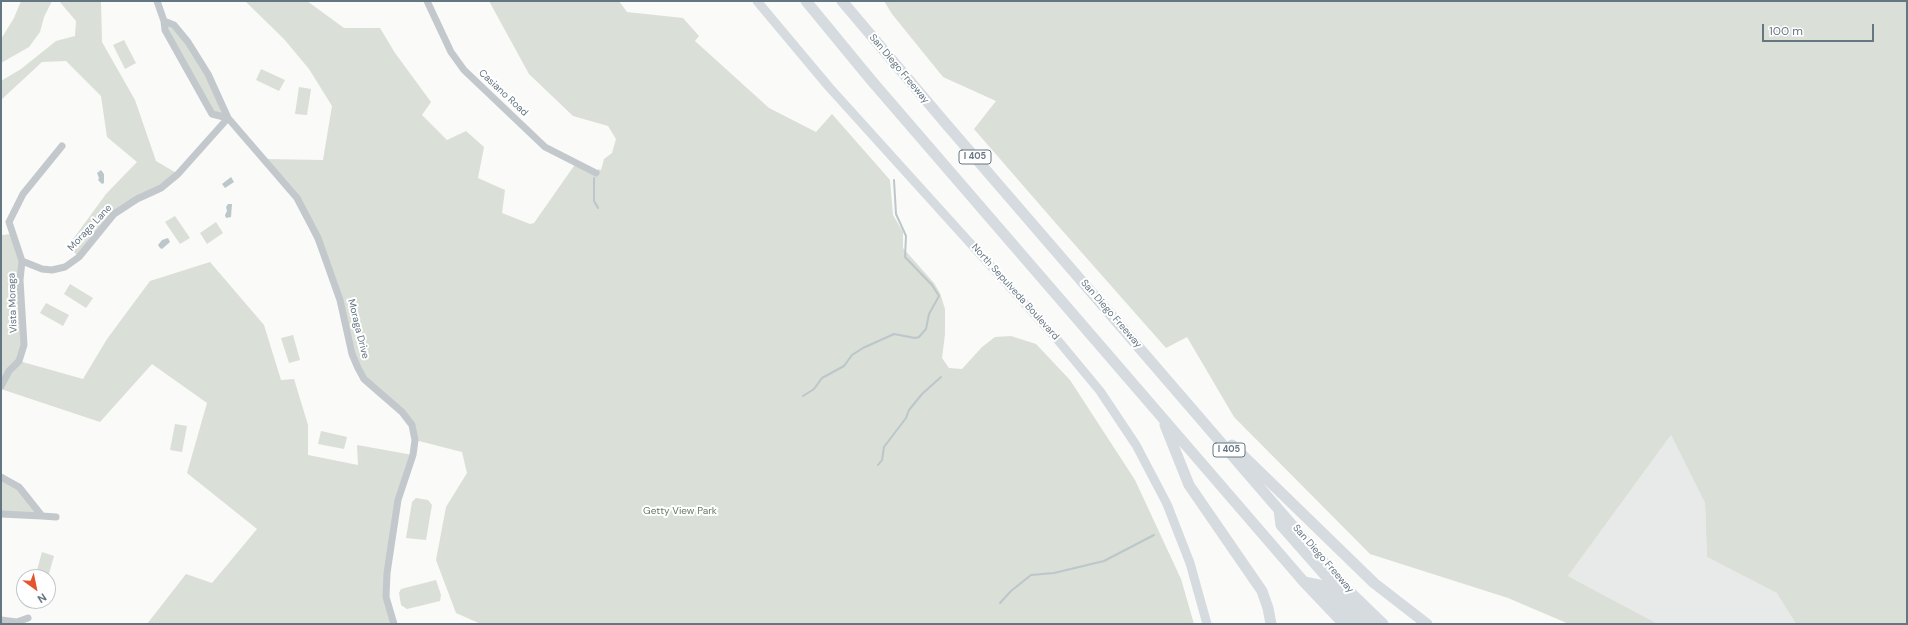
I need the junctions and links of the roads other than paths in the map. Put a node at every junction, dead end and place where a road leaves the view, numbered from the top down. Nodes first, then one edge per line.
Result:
1 (157, 1) edge
2 (427, 1) edge
3 (758, 1) edge
4 (806, 1) edge
5 (842, 1) edge
6 (164, 21) junction
7 (228, 118) junction
8 (62, 146) dead end
9 (596, 173) dead end
10 (22, 261) junction
11 (1, 386) edge
12 (1178, 391) junction
13 (1160, 415) junction
14 (1, 477) edge
15 (1280, 510) junction
16 (1, 514) edge
17 (42, 516) junction
18 (56, 517) dead end
19 (1304, 582) junction
20 (28, 618) dead end
21 (1, 620) edge
22 (394, 624) edge
23 (1207, 624) edge
24 (1271, 624) edge
25 (1344, 624) edge
26 (1358, 624) edge
27 (1371, 624) edge
28 (1383, 624) edge
29 (1427, 624) edge

1 - 6 street, Moraga Drive
2 - 9 street, Casiano Road
3 - 23 main road, North Sepulveda Boulevard
4 - 13 highway, I 405
5 - 12 highway, San Diego Freeway / I 405
6 - 7 street, Moraga Drive
6 - 7 street, Moraga Drive
7 - 10 street, Moraga Lane
7 - 22 street, Moraga Drive
8 - 10 street
10 - 11 street, Vista Moraga
12 - 15 highway, San Diego Freeway / I 405
12 - 29 highway
13 - 19 highway, I 405
13 - 24 highway
14 - 17 street
15 - 27 highway
15 - 28 highway, San Diego Freeway / I 405
16 - 17 street
17 - 18 street
19 - 25 highway, I 405
19 - 26 highway
20 - 21 street

